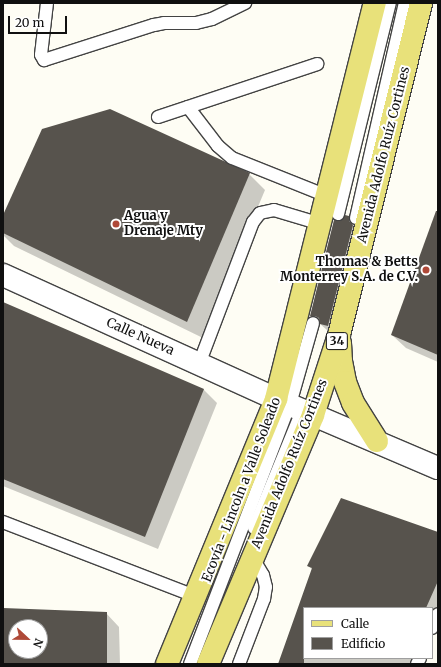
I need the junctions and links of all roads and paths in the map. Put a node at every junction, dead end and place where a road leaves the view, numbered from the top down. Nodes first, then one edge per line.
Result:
1 (46, 3) edge
2 (375, 3) edge
3 (390, 3) edge
4 (405, 3) edge
5 (421, 3) edge
6 (238, 4) edge
7 (317, 64) dead end
8 (188, 107) junction
9 (158, 117) dead end
10 (329, 211) junction
11 (356, 218) dead end
12 (3, 275) edge
13 (313, 323) dead end
14 (335, 331) junction
15 (199, 364) junction
16 (296, 407) junction
17 (377, 441) junction
18 (438, 468) edge
19 (3, 522) edge
20 (252, 557) junction
21 (195, 596) junction
22 (438, 614) edge
23 (433, 626) edge
24 (167, 664) edge
25 (190, 664) edge
26 (199, 664) edge
27 (208, 664) edge
28 (239, 664) edge

1 - 6 lane
2 - 10 main road, Avenida Adolfo Ruíz Cortines / 34
3 - 10 lane
4 - 11 lane
5 - 14 main road, Avenida Adolfo Ruíz Cortines / 34
7 - 8 lane
8 - 9 lane
8 - 10 lane
10 - 15 lane
10 - 16 main road, Avenida Adolfo Ruíz Cortines / 34
12 - 15 street, Calle Nueva
13 - 16 lane, Ecovía - Lincoln a Valle Soleado
14 - 16 main road, Avenida Adolfo Ruíz Cortines / 34
14 - 17 main road
15 - 16 street, Calle Nueva
16 - 17 street, Calle Nueva
16 - 20 main road, Avenida Adolfo Ruíz Cortines / 34
16 - 21 main road, Avenida Adolfo Ruíz Cortines / 34
16 - 25 lane, Ecovía - Lincoln a Valle Soleado
16 - 26 lane
17 - 18 street, Calle Nueva
19 - 21 lane
20 - 27 main road, Avenida Adolfo Ruíz Cortines / 34
20 - 28 lane
21 - 24 main road, Avenida Adolfo Ruíz Cortines / 34
22 - 23 lane

